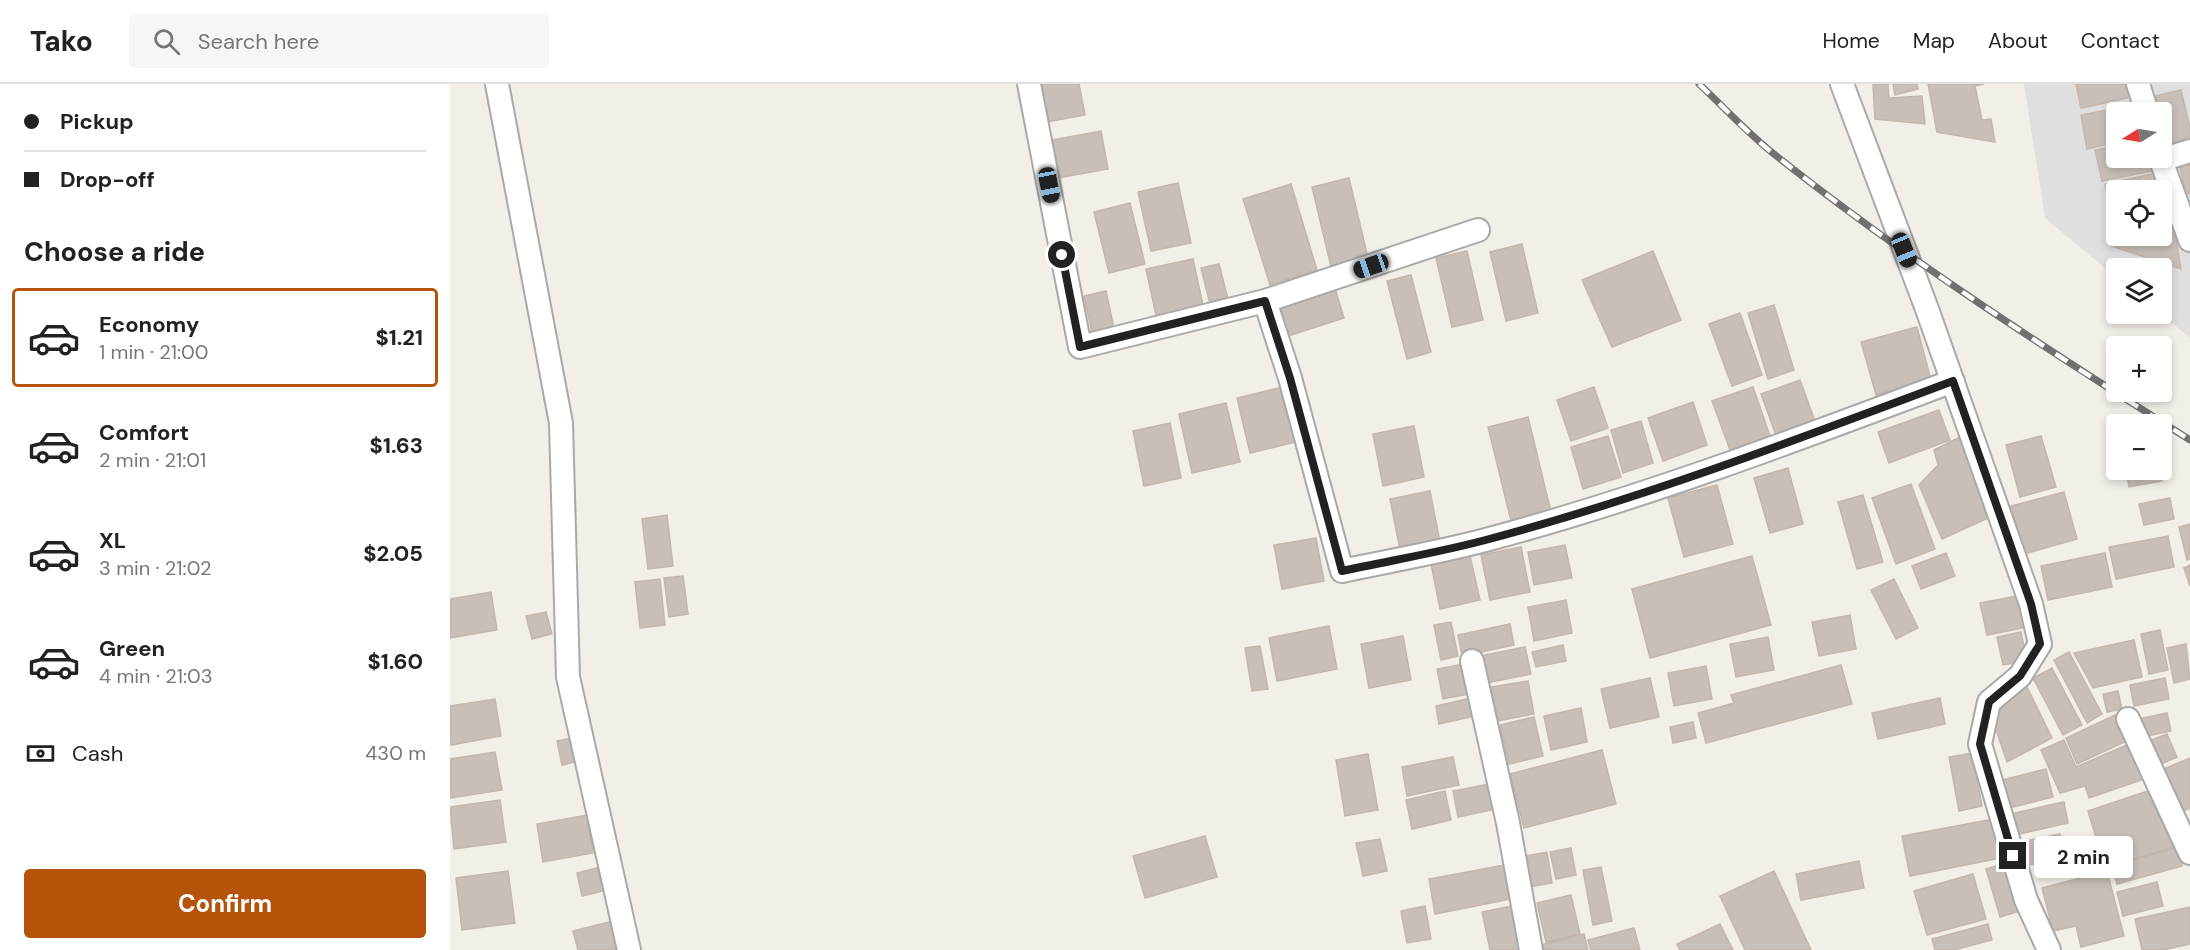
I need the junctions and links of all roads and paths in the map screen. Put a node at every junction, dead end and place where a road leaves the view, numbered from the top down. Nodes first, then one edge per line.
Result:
1 (497, 84) edge
2 (1029, 84) edge
3 (1842, 84) edge
4 (2138, 84) edge
5 (2143, 102) edge
6 (2190, 151) edge
7 (2172, 156) edge
8 (2164, 168) edge
9 (1478, 230) dead end
10 (2190, 240) edge
11 (1265, 301) junction
12 (1953, 381) junction
13 (1472, 660) dead end
14 (2128, 719) dead end
15 (2190, 853) edge
16 (629, 950) edge
17 (1531, 950) edge
18 (2049, 950) edge

1 - 16 street
2 - 11 street
3 - 12 street
4 - 5 street
6 - 7 street
8 - 10 street
9 - 11 street
11 - 12 street
12 - 18 street
13 - 17 street
14 - 15 street

